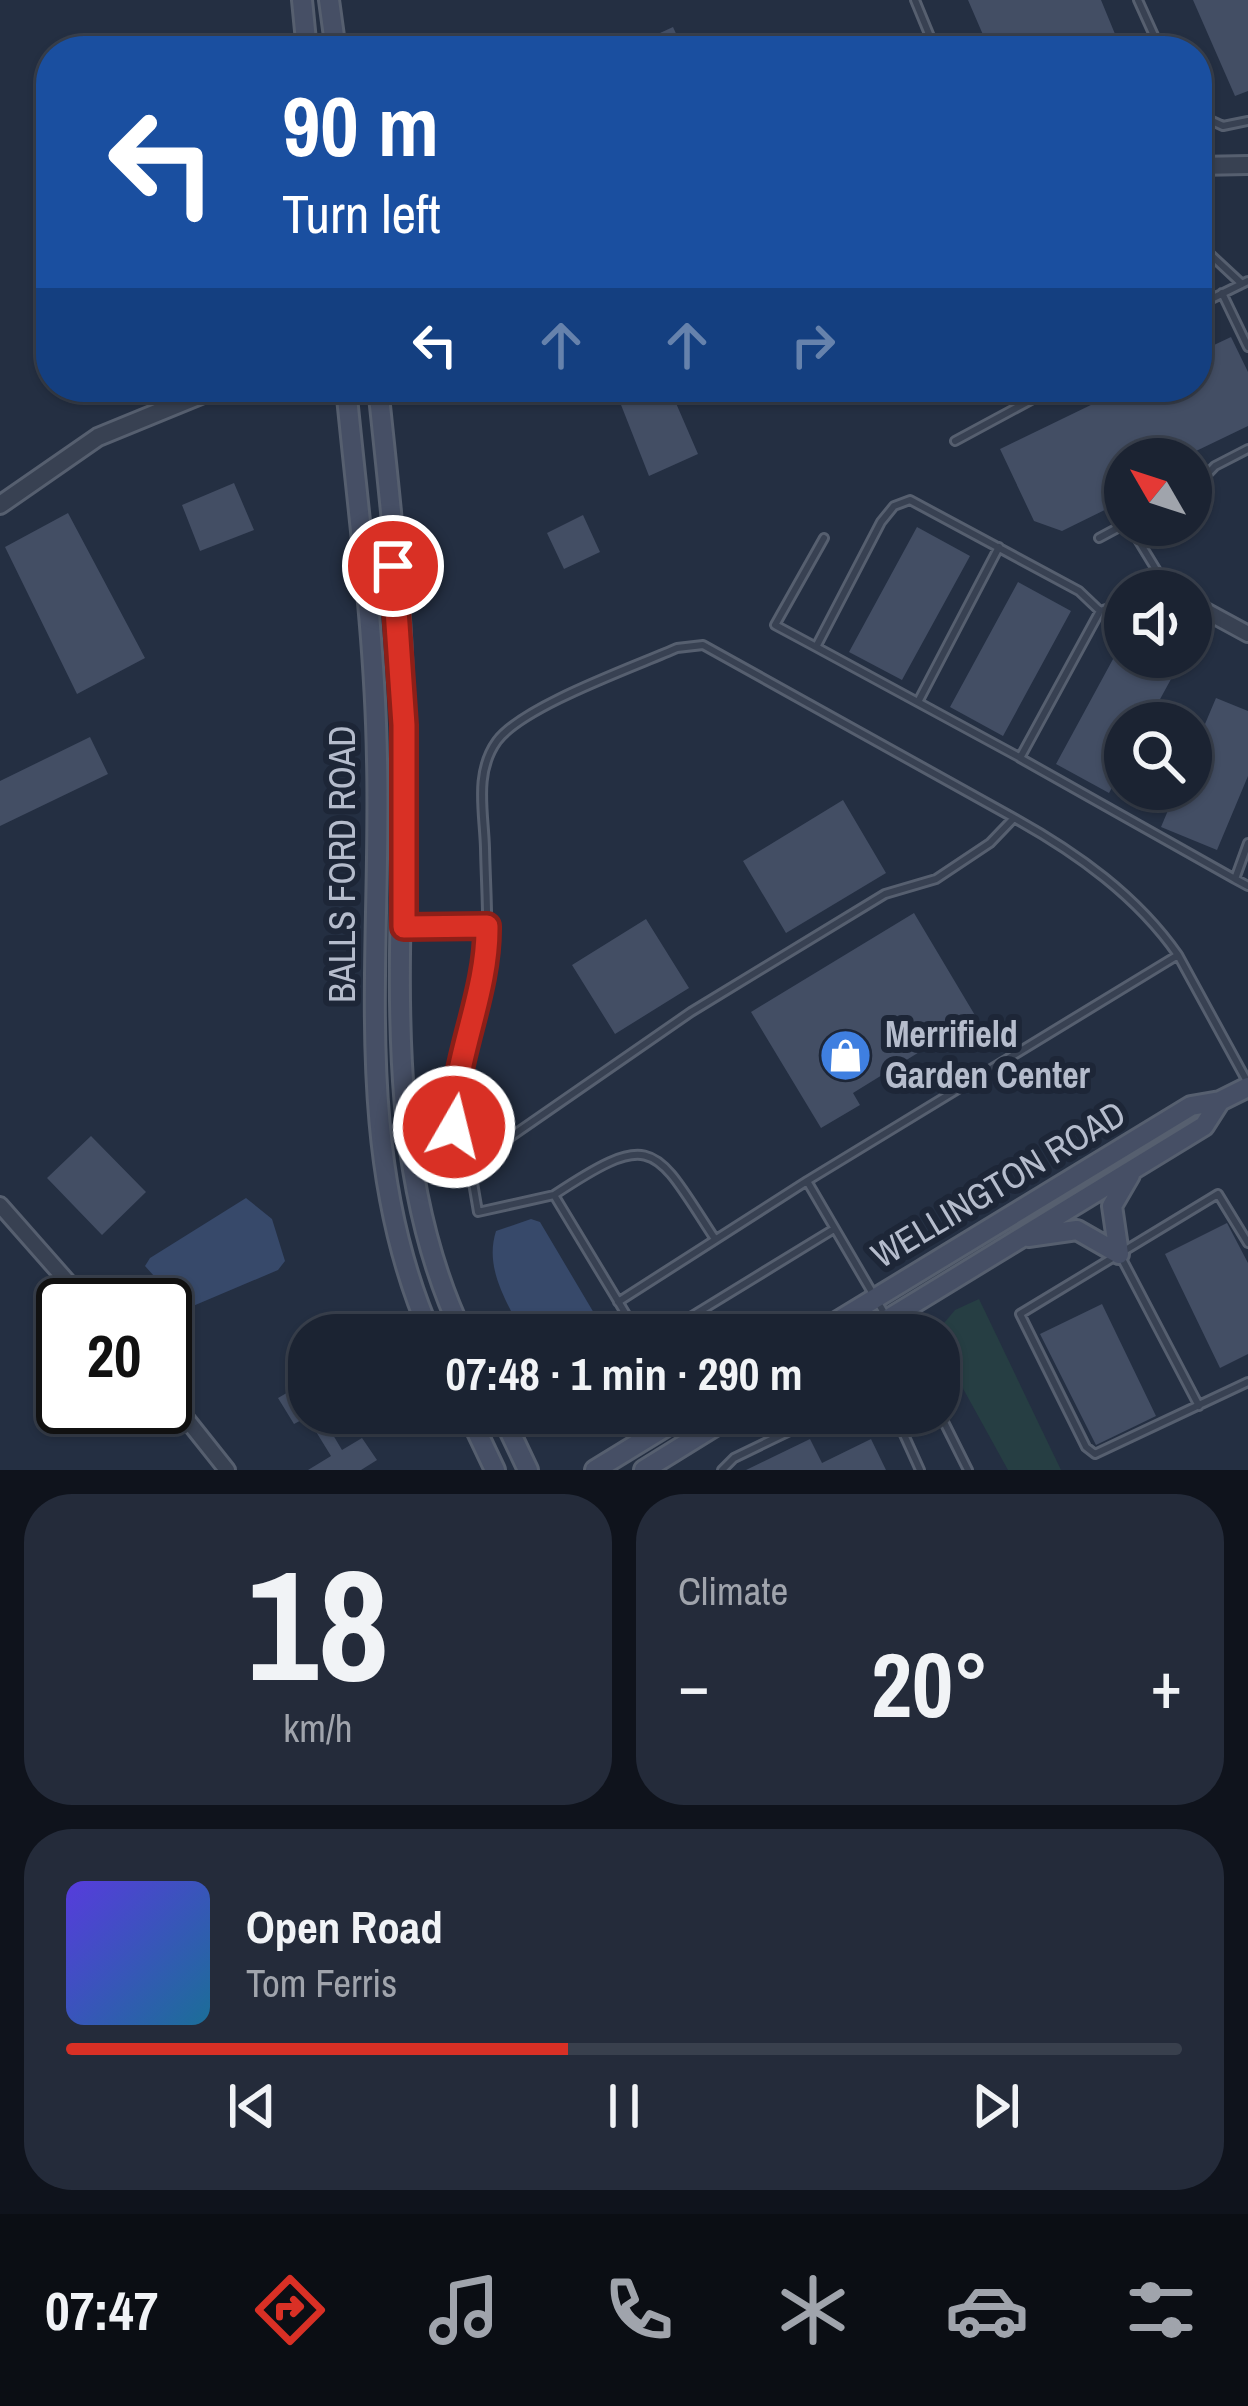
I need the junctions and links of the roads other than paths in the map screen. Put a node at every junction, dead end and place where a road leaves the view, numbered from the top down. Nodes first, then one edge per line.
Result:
1 (302, 0) edge
2 (329, 0) edge
3 (915, 0) edge
4 (1138, 0) edge
5 (306, 36) edge
6 (334, 36) edge
7 (930, 36) edge
8 (1153, 36) edge
9 (1212, 121) edge
10 (1248, 121) edge
11 (1212, 166) edge
12 (1248, 166) edge
13 (1212, 254) edge
14 (1245, 282) edge
15 (1222, 293) junction
16 (1212, 298) edge
17 (1248, 347) edge
18 (183, 402) edge
19 (347, 402) edge
20 (379, 402) edge
21 (1036, 402) edge
22 (955, 441) dead end
23 (1248, 449) edge
24 (1212, 469) edge
25 (0, 505) edge
26 (1104, 536) edge
27 (824, 538) dead end
28 (1099, 538) dead end
29 (1000, 547) junction
30 (1104, 610) edge
31 (1100, 611) junction
32 (1212, 614) edge
33 (1248, 634) edge
34 (816, 647) junction
35 (918, 702) junction
36 (1020, 758) junction
37 (1014, 818) junction
38 (1248, 843) edge
39 (376, 874) junction
40 (1235, 879) junction
41 (1248, 886) edge
42 (487, 926) junction
43 (404, 927) junction
44 (1178, 955) junction
45 (1248, 1085) edge
46 (1220, 1101) junction
47 (470, 1165) junction
48 (1139, 1165) junction
49 (807, 1180) junction
50 (554, 1196) junction
51 (0, 1205) edge
52 (834, 1229) junction
53 (715, 1239) junction
54 (1017, 1239) junction
55 (1248, 1243) edge
56 (1119, 1254) junction
57 (64, 1278) edge
58 (874, 1298) junction
59 (618, 1302) junction
60 (424, 1314) edge
61 (455, 1314) edge
62 (629, 1314) edge
63 (695, 1314) edge
64 (848, 1314) edge
65 (884, 1314) edge
66 (910, 1314) edge
67 (1248, 1382) edge
68 (1199, 1406) junction
69 (192, 1427) edge
70 (478, 1434) edge
71 (511, 1434) edge
72 (654, 1434) edge
73 (702, 1434) edge
74 (784, 1434) edge
75 (902, 1434) edge
76 (950, 1434) edge
77 (227, 1470) edge
78 (495, 1470) edge
79 (528, 1470) edge
80 (595, 1470) edge
81 (644, 1470) edge
82 (722, 1470) edge
83 (920, 1470) edge
84 (968, 1470) edge

1 - 5 main road
2 - 6 main road
3 - 7 lane
4 - 8 lane
9 - 10 lane
11 - 12 street
13 - 14 lane
14 - 15 lane
15 - 16 lane
15 - 17 lane
18 - 25 street
19 - 39 main road, BALLS FORD ROAD
20 - 43 main road, BALLS FORD ROAD
21 - 22 lane
23 - 24 lane
26 - 28 lane
27 - 34 lane
29 - 31 lane
29 - 34 lane
29 - 35 lane
30 - 31 lane
31 - 36 lane
32 - 33 street
34 - 35 lane
35 - 36 lane
36 - 40 lane
37 - 42 lane
37 - 44 lane
37 - 47 lane
38 - 40 lane
39 - 43 main road
39 - 60 main road, BALLS FORD ROAD
40 - 41 lane
42 - 43 lane
42 - 47 lane
43 - 61 main road, BALLS FORD ROAD
44 - 45 lane
44 - 49 lane
45 - 46 main road, WELLINGTON ROAD
46 - 48 main road, WELLINGTON ROAD
46 - 58 main road, WELLINGTON ROAD
47 - 50 lane
48 - 54 main road, WELLINGTON ROAD
48 - 56 main road
49 - 52 lane
49 - 53 lane
50 - 53 lane
50 - 59 lane
51 - 57 street
52 - 58 lane
52 - 63 lane
53 - 59 lane
54 - 56 main road
54 - 66 main road, WELLINGTON ROAD
55 - 56 lane
56 - 68 lane
56 - 68 lane
58 - 64 main road, WELLINGTON ROAD
58 - 65 lane
59 - 62 lane
67 - 68 lane
69 - 77 street
70 - 78 main road
71 - 79 main road
72 - 80 main road
73 - 81 main road
74 - 82 lane
75 - 83 lane
76 - 84 lane

